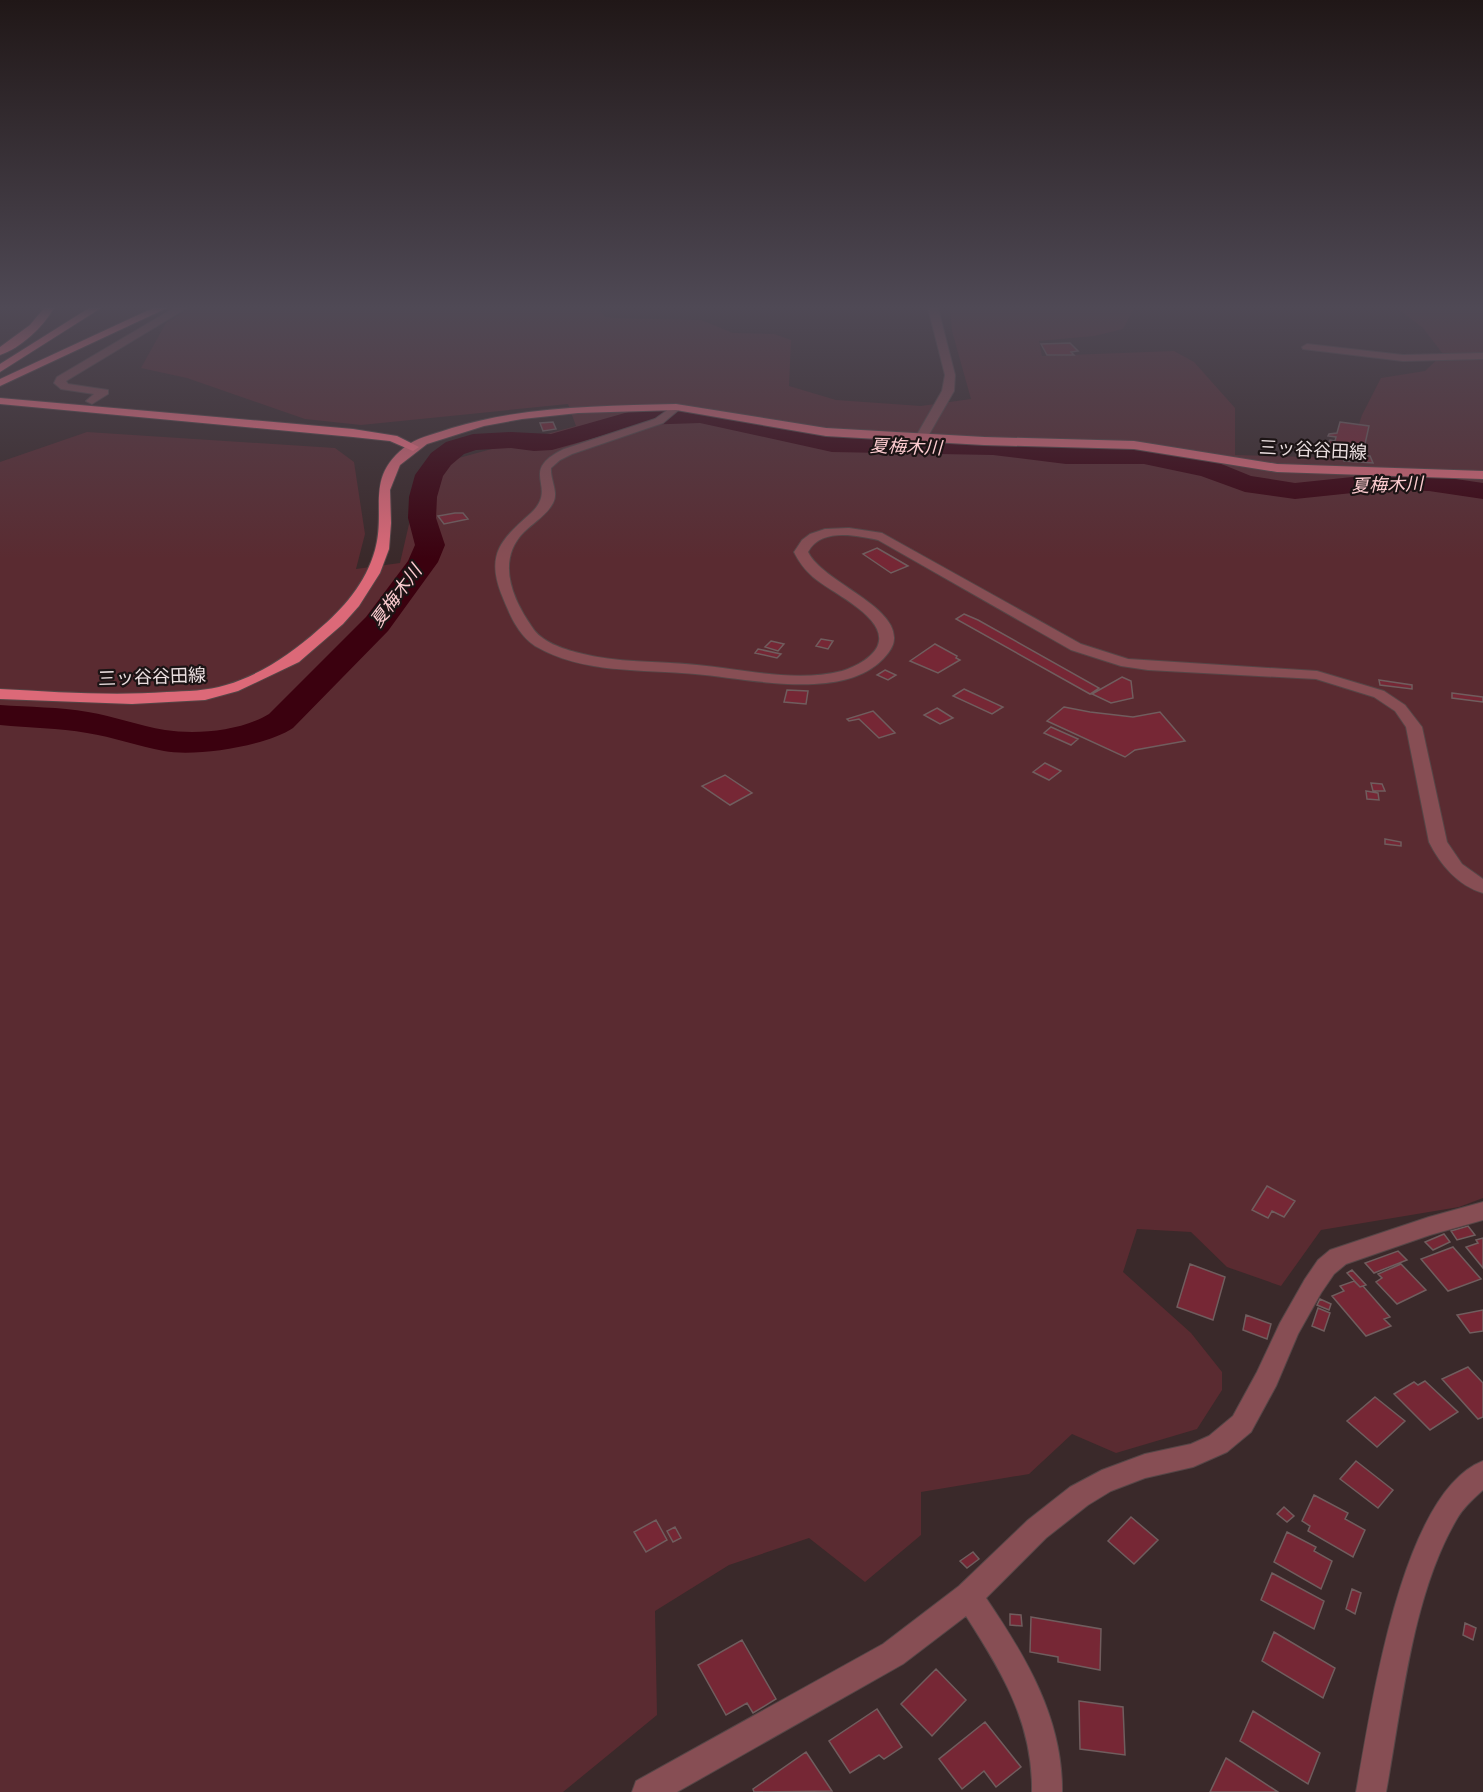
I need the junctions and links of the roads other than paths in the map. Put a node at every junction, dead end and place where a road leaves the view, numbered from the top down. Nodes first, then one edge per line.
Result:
1 (101, 392) edge
2 (947, 392) edge
3 (0, 401) edge
4 (92, 401) dead end
5 (0, 406) edge
6 (675, 408) junction
7 (921, 438) junction
8 (413, 447) junction
9 (1483, 475) edge
10 (0, 694) edge
11 (1483, 887) edge
12 (1483, 1211) edge
13 (1483, 1473) edge
14 (969, 1596) junction
15 (647, 1792) edge
16 (1047, 1792) edge
17 (1371, 1792) edge

1 - 4 street
2 - 7 street
3 - 8 highway
5 - 8 highway
6 - 7 main road, 三ッ谷谷田線
6 - 8 main road, 三ッ谷谷田線
6 - 11 street
7 - 9 main road, 三ッ谷谷田線
8 - 10 main road, 三ッ谷谷田線
12 - 14 street
13 - 17 street
14 - 15 street
14 - 16 street

